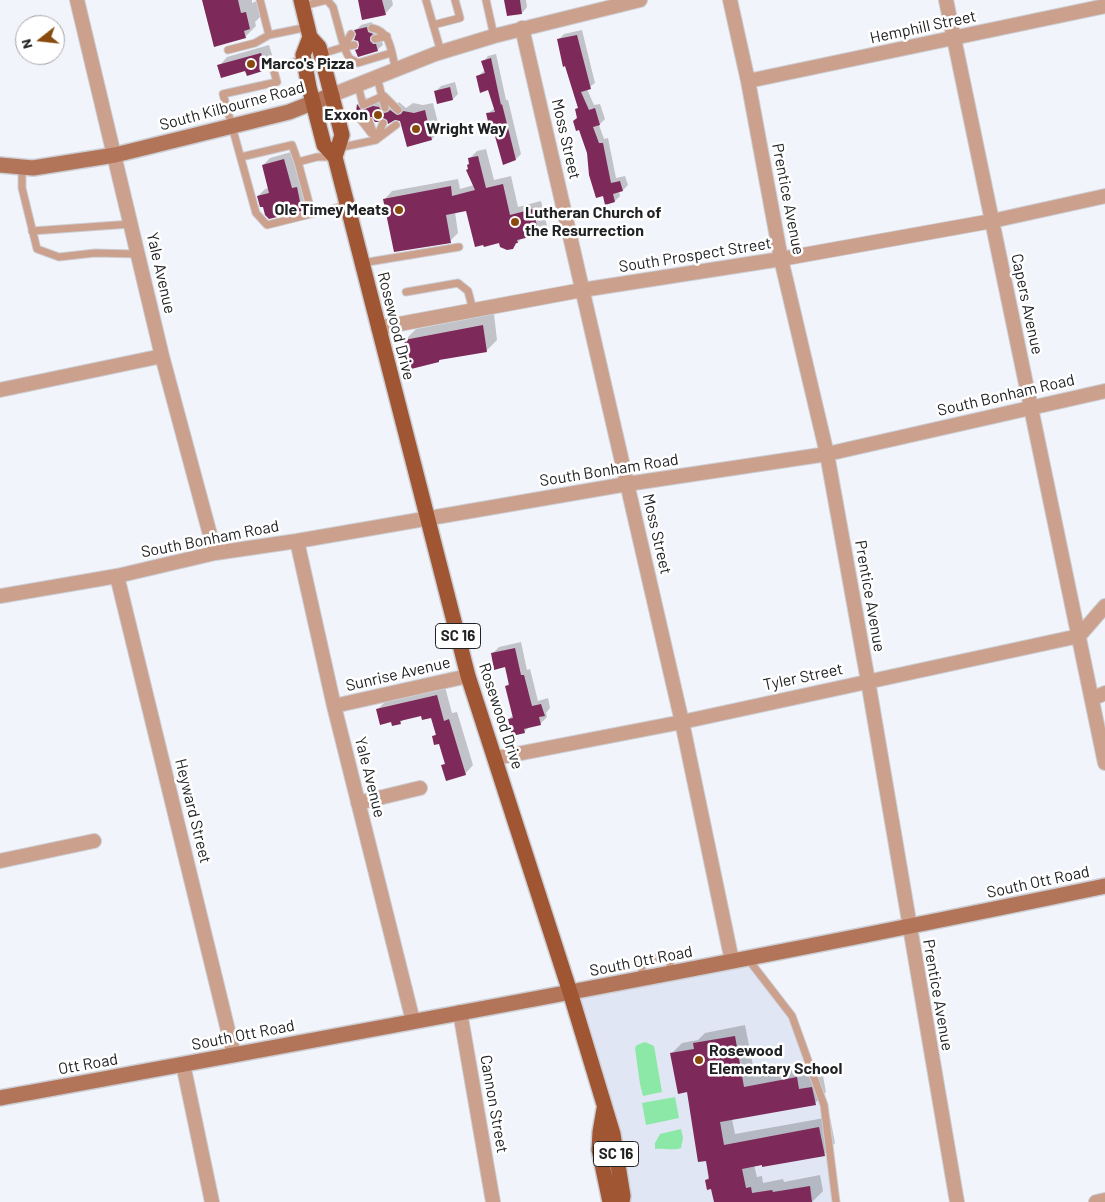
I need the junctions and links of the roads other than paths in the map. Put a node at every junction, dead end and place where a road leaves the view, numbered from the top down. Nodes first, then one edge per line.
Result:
1 (77, 0) edge
2 (260, 0) edge
3 (426, 0) edge
4 (455, 0) edge
5 (486, 0) edge
6 (640, 0) edge
7 (730, 0) edge
8 (946, 0) edge
9 (302, 3) edge
10 (616, 3) edge
11 (1105, 6) edge
12 (433, 25) junction
13 (372, 28) dead end
14 (522, 28) junction
15 (309, 32) junction
16 (351, 34) dead end
17 (269, 35) junction
18 (387, 36) junction
19 (494, 36) junction
20 (375, 39) dead end
21 (954, 39) junction
22 (354, 45) dead end
23 (344, 47) junction
24 (228, 50) dead end
25 (441, 52) junction
26 (391, 53) junction
27 (321, 54) junction
28 (304, 59) junction
29 (396, 70) junction
30 (378, 77) junction
31 (748, 82) junction
32 (358, 85) junction
33 (332, 95) junction
34 (383, 96) junction
35 (313, 103) junction
36 (371, 106) dead end
37 (385, 108) dead end
38 (398, 110) dead end
39 (361, 120) dead end
40 (369, 121) dead end
41 (383, 123) dead end
42 (396, 125) dead end
43 (232, 126) junction
44 (376, 140) junction
45 (336, 153) junction
46 (115, 155) junction
47 (240, 157) junction
48 (298, 162) junction
49 (0, 165) edge
50 (22, 167) junction
51 (1105, 196) edge
52 (348, 205) junction
53 (312, 214) junction
54 (992, 220) junction
55 (131, 224) junction
56 (32, 231) junction
57 (459, 247) dead end
58 (138, 254) junction
59 (782, 259) junction
60 (362, 263) junction
61 (582, 290) junction
62 (406, 292) dead end
63 (473, 310) junction
64 (378, 328) junction
65 (162, 356) junction
66 (0, 390) edge
67 (1105, 392) edge
68 (1031, 407) junction
69 (827, 454) junction
70 (627, 484) junction
71 (428, 518) junction
72 (297, 541) junction
73 (215, 553) junction
74 (117, 576) junction
75 (0, 596) edge
76 (1105, 606) edge
77 (1078, 636) junction
78 (468, 676) junction
79 (868, 681) junction
80 (1105, 693) edge
81 (1092, 698) junction
82 (334, 706) junction
83 (682, 722) junction
84 (496, 758) junction
85 (1105, 763) edge
86 (420, 788) dead end
87 (358, 803) junction
88 (94, 841) dead end
89 (0, 860) edge
90 (1105, 886) edge
91 (909, 927) junction
92 (740, 959) junction
93 (570, 992) junction
94 (460, 1012) junction
95 (413, 1021) junction
96 (234, 1055) junction
97 (183, 1064) junction
98 (0, 1098) edge
99 (604, 1107) junction
100 (1105, 1200) edge
101 (212, 1202) edge
102 (493, 1202) edge
103 (610, 1202) edge
104 (622, 1202) edge
105 (836, 1202) edge
106 (957, 1202) edge
107 (1096, 1202) edge

1 - 46 street, Yale Avenue
2 - 17 lane
3 - 12 lane
4 - 12 lane
5 - 19 lane
6 - 10 street, South Kilbourne Road
7 - 31 street, Prentice Avenue
8 - 21 street, Capers Avenue
9 - 15 main road, Rosewood Drive / SC 16
9 - 23 lane
10 - 14 street, South Kilbourne Road
11 - 21 street, Hemphill Street
12 - 25 lane
13 - 18 lane
14 - 19 street, South Kilbourne Road
14 - 61 street, Moss Street
15 - 17 lane
15 - 27 main road, Rosewood Drive / SC 16
15 - 28 main road, Rosewood Drive / SC 16
16 - 23 lane
17 - 24 lane
18 - 20 lane
18 - 26 lane
19 - 25 street, South Kilbourne Road
21 - 31 street, Hemphill Street
21 - 54 street, Capers Avenue
22 - 23 lane
23 - 26 lane
23 - 27 lane
25 - 29 street, South Kilbourne Road
26 - 29 lane
27 - 33 main road, Rosewood Drive / SC 16
28 - 35 main road, Rosewood Drive / SC 16
28 - 43 lane
29 - 30 street, South Kilbourne Road
30 - 32 street, South Kilbourne Road
30 - 34 lane
31 - 59 street, Prentice Avenue
32 - 33 street, South Kilbourne Road
32 - 34 lane
33 - 35 street, South Kilbourne Road
33 - 45 main road, Rosewood Drive / SC 16
34 - 36 lane
34 - 37 lane
34 - 38 lane
35 - 43 street, South Kilbourne Road
35 - 45 main road, Rosewood Drive / SC 16
39 - 44 lane
40 - 44 lane
41 - 44 lane
42 - 44 lane
43 - 46 street, South Kilbourne Road
43 - 47 lane
44 - 45 lane
45 - 48 lane
45 - 52 main road, Rosewood Drive / SC 16
46 - 50 street, South Kilbourne Road
46 - 55 street, Yale Avenue
47 - 48 lane
47 - 53 lane
48 - 53 lane
49 - 50 street, South Kilbourne Road
50 - 56 lane
51 - 54 street, South Prospect Street
52 - 53 lane
52 - 60 main road, Rosewood Drive / SC 16
54 - 59 street, South Prospect Street
54 - 68 street, Capers Avenue
55 - 56 lane
55 - 58 street, Yale Avenue
56 - 58 lane
57 - 60 lane
58 - 65 street, Yale Avenue
59 - 61 street, South Prospect Street
59 - 69 street, Prentice Avenue
60 - 64 main road, Rosewood Drive / SC 16
61 - 63 street, South Prospect Street
61 - 70 street, Moss Street
62 - 63 lane
63 - 64 street, South Prospect Street
64 - 71 main road, Rosewood Drive / SC 16
65 - 66 street
65 - 73 street, Yale Avenue
67 - 68 street, South Bonham Road
68 - 69 street, South Bonham Road
68 - 77 street, Capers Avenue
69 - 70 street, South Bonham Road
69 - 79 street, Prentice Avenue
70 - 71 street, South Bonham Road
70 - 83 street, Moss Street
71 - 72 street, South Bonham Road
71 - 78 main road, Rosewood Drive / SC 16
72 - 73 street, South Bonham Road
72 - 82 street, Yale Avenue
73 - 74 street, South Bonham Road
74 - 75 street, South Bonham Road
74 - 96 street, Heyward Street
76 - 77 street
77 - 79 street, Tyler Street
77 - 81 street, Capers Avenue
78 - 82 street, Sunrise Avenue
78 - 84 main road, Rosewood Drive / SC 16
79 - 83 street, Tyler Street
79 - 91 street, Prentice Avenue
80 - 81 street
81 - 85 street, Capers Avenue
82 - 87 street, Yale Avenue
83 - 84 street, Tyler Street
83 - 92 street, Moss Street
84 - 93 main road, Rosewood Drive / SC 16
86 - 87 street
87 - 95 street, Yale Avenue
88 - 89 street
90 - 91 street, South Ott Road
91 - 92 street, South Ott Road
91 - 106 street, Prentice Avenue
92 - 93 street, South Ott Road
92 - 105 lane
93 - 94 street, South Ott Road
93 - 99 main road, Rosewood Drive / SC 16
94 - 95 street, South Ott Road
94 - 102 street, Cannon Street
95 - 96 street, South Ott Road
96 - 97 street, South Ott Road
97 - 98 street, Ott Road
97 - 101 street
99 - 103 main road, Rosewood Drive / SC 16
99 - 104 main road, Rosewood Drive / SC 16
100 - 107 street

